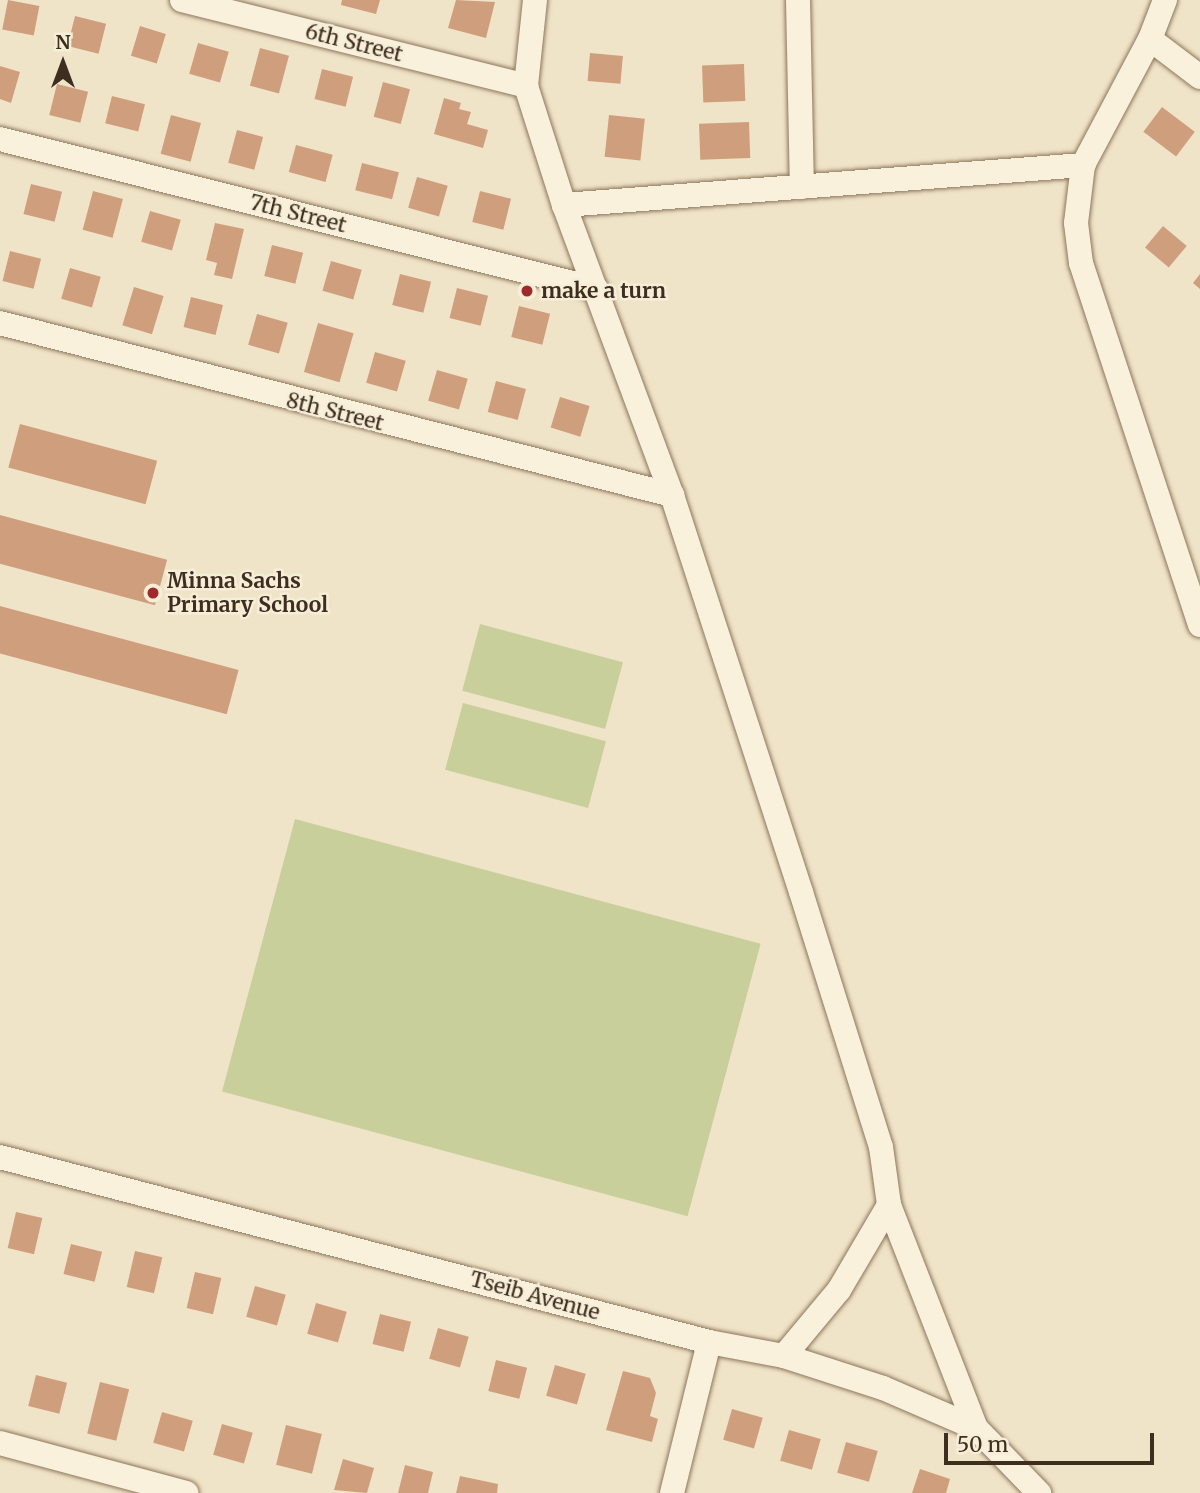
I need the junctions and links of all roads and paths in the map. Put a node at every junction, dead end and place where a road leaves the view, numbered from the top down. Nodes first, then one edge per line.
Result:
1 (182, 0) edge
2 (535, 0) edge
3 (798, 0) edge
4 (1165, 0) edge
5 (1150, 39) junction
6 (1200, 77) edge
7 (526, 86) junction
8 (0, 139) edge
9 (1083, 165) junction
10 (802, 187) junction
11 (564, 205) junction
12 (596, 289) junction
13 (0, 323) edge
14 (672, 495) junction
15 (1200, 625) edge
16 (0, 1157) edge
17 (889, 1205) junction
18 (709, 1342) junction
19 (784, 1356) junction
20 (976, 1427) junction
21 (0, 1443) edge
22 (187, 1493) edge
23 (672, 1493) edge
24 (1039, 1493) edge

1 - 7 street, 6th Street
2 - 7 street
3 - 10 street
4 - 5 street
5 - 6 street
5 - 9 street
7 - 11 street
8 - 12 street, 7th Street
9 - 10 street
9 - 15 street
10 - 11 street
11 - 12 street
12 - 14 street
13 - 14 street, 8th Street
14 - 17 street
16 - 18 street, Tseib Avenue
17 - 19 street
17 - 20 street
18 - 19 street, Tseib Avenue
18 - 23 street
19 - 20 street, Tseib Avenue
20 - 24 street, Tseib Avenue
21 - 22 street

